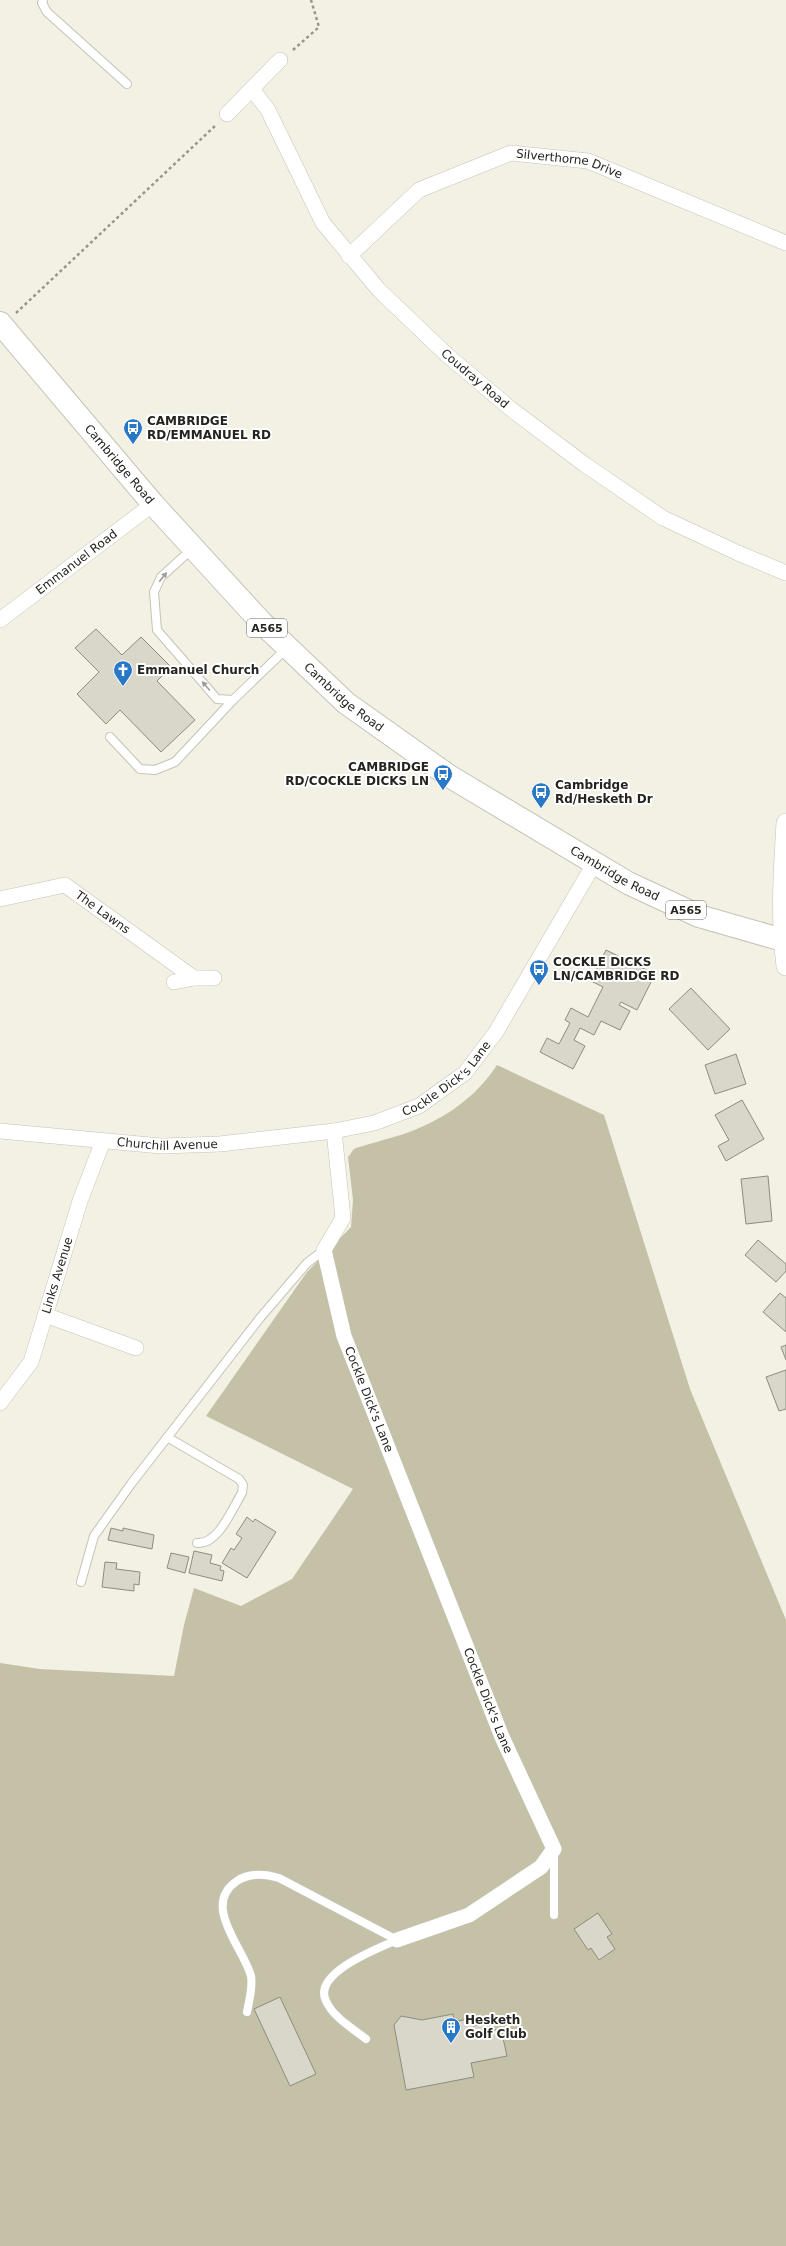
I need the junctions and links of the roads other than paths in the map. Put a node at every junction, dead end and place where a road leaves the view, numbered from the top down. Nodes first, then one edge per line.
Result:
1 (42, 0) edge
2 (280, 60) road end
3 (127, 84) dead end
4 (252, 89) junction
5 (227, 114) road end
6 (786, 243) edge
7 (349, 256) junction
8 (1, 324) edge
9 (153, 504) junction
10 (193, 548) junction
11 (786, 573) edge
12 (0, 620) edge
13 (288, 648) junction
14 (233, 700) junction
15 (110, 737) dead end
16 (786, 823) edge
17 (594, 864) junction
18 (0, 899) edge
19 (784, 941) edge
20 (786, 966) edge
21 (194, 978) junction
22 (214, 978) dead end
23 (174, 982) dead end
24 (0, 1131) edge
25 (334, 1131) junction
26 (103, 1141) junction
27 (324, 1250) junction
28 (45, 1315) junction
29 (136, 1348) dead end
30 (0, 1403) edge
31 (167, 1437) junction
32 (197, 1543) dead end
33 (81, 1582) dead end
34 (554, 1849) junction
35 (554, 1915) dead end
36 (397, 1940) junction
37 (247, 2012) dead end
38 (366, 2039) dead end

1 - 3 lane
2 - 4 street
4 - 5 street
4 - 7 street, Coudray Road
6 - 7 street, Silverthorne Drive
7 - 11 street, Coudray Road
8 - 9 highway, Cambridge Road / A565
9 - 10 highway, Cambridge Road / A565
9 - 12 street, Emmanuel Road
10 - 13 highway, Cambridge Road / A565
14 -> 10 lane
13 - 14 lane
13 - 17 highway, Cambridge Road / A565
14 - 15 lane
16 - 19 street
17 - 19 highway, Cambridge Road / A565
17 - 25 street, Cockle Dick's Lane
18 - 21 street, The Lawns
19 - 20 street
21 - 22 street
21 - 23 street
24 - 26 street, Churchill Avenue
25 - 26 street, Churchill Avenue
25 - 27 street
26 - 28 street, Links Avenue
27 - 31 lane
27 - 34 street, Cockle Dick's Lane
28 - 29 street
28 - 30 street, Links Avenue
31 - 32 lane
31 - 33 lane
34 - 35 lane
34 - 36 street
36 - 37 lane
36 - 38 lane

